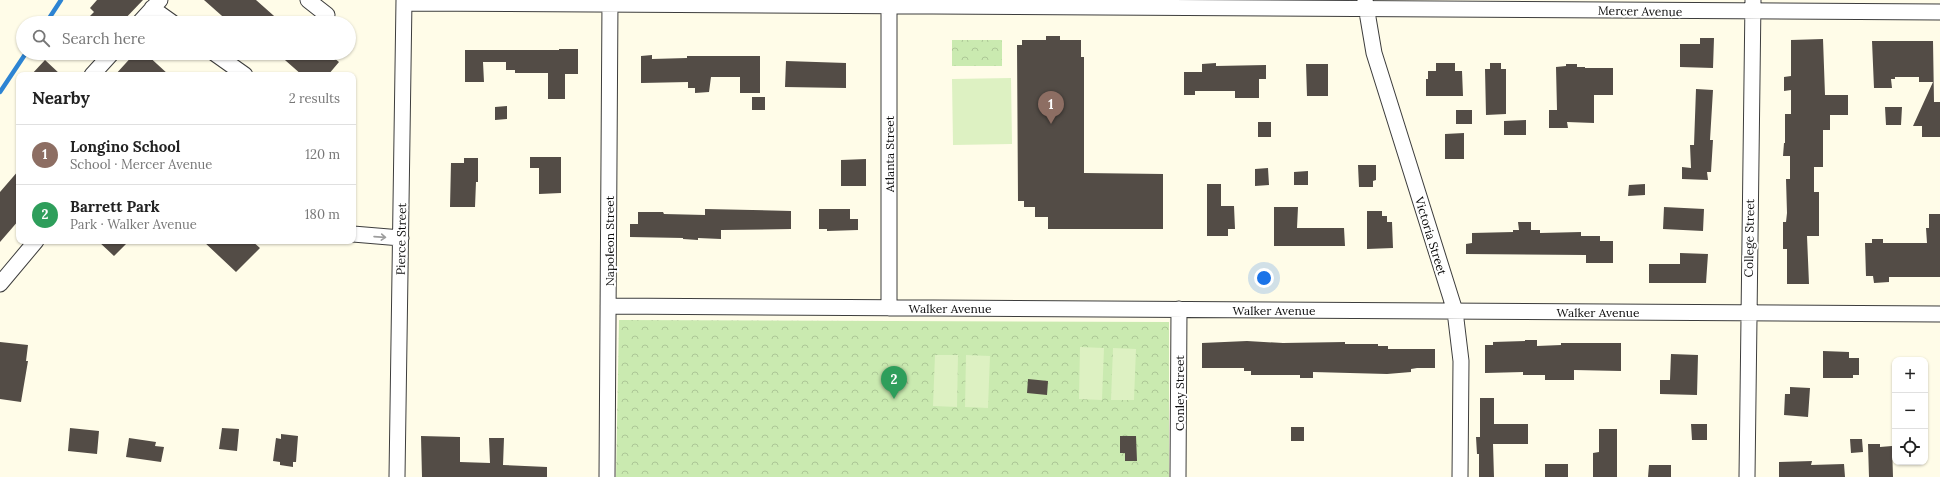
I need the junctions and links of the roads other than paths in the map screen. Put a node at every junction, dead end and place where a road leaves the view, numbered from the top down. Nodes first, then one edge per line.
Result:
1 (308, 0) edge
2 (404, 2) edge
3 (610, 2) edge
4 (889, 3) edge
5 (156, 4) edge
6 (1365, 4) edge
7 (1753, 6) edge
8 (1940, 12) edge
9 (327, 15) dead end
10 (145, 16) edge
11 (167, 16) edge
12 (106, 60) edge
13 (224, 60) edge
14 (95, 72) edge
15 (241, 72) edge
16 (356, 235) edge
17 (401, 238) junction
18 (33, 244) edge
19 (0, 284) edge
20 (608, 306) junction
21 (889, 308) junction
22 (1179, 310) junction
23 (1455, 311) junction
24 (1748, 313) junction
25 (1940, 314) edge
26 (397, 477) edge
27 (607, 477) edge
28 (1178, 477) edge
29 (1460, 477) edge
30 (1747, 477) edge

1 - 9 street
2 - 3 street, Mercer Avenue
2 - 17 street, Pierce Street
3 - 4 street, Mercer Avenue
3 - 20 street, Napoleon Street
4 - 6 street, Mercer Avenue
4 - 21 street, Atlanta Street
5 - 10 street
5 - 11 street
6 - 7 street, Mercer Avenue
6 - 23 street, Victoria Street
7 - 8 street, Mercer Avenue
7 - 24 street, College Street
12 - 14 street
13 - 15 street
16 -> 17 street
17 - 26 street, Pierce Street
18 - 19 street
20 - 21 street, Walker Avenue
20 - 27 street, Napoleon Street
21 - 22 street, Walker Avenue
22 - 23 street, Walker Avenue
22 - 28 street, Conley Street
23 - 24 street, Walker Avenue
23 - 29 street, Victoria Street
24 - 25 street, Walker Avenue
24 - 30 street, College Street

